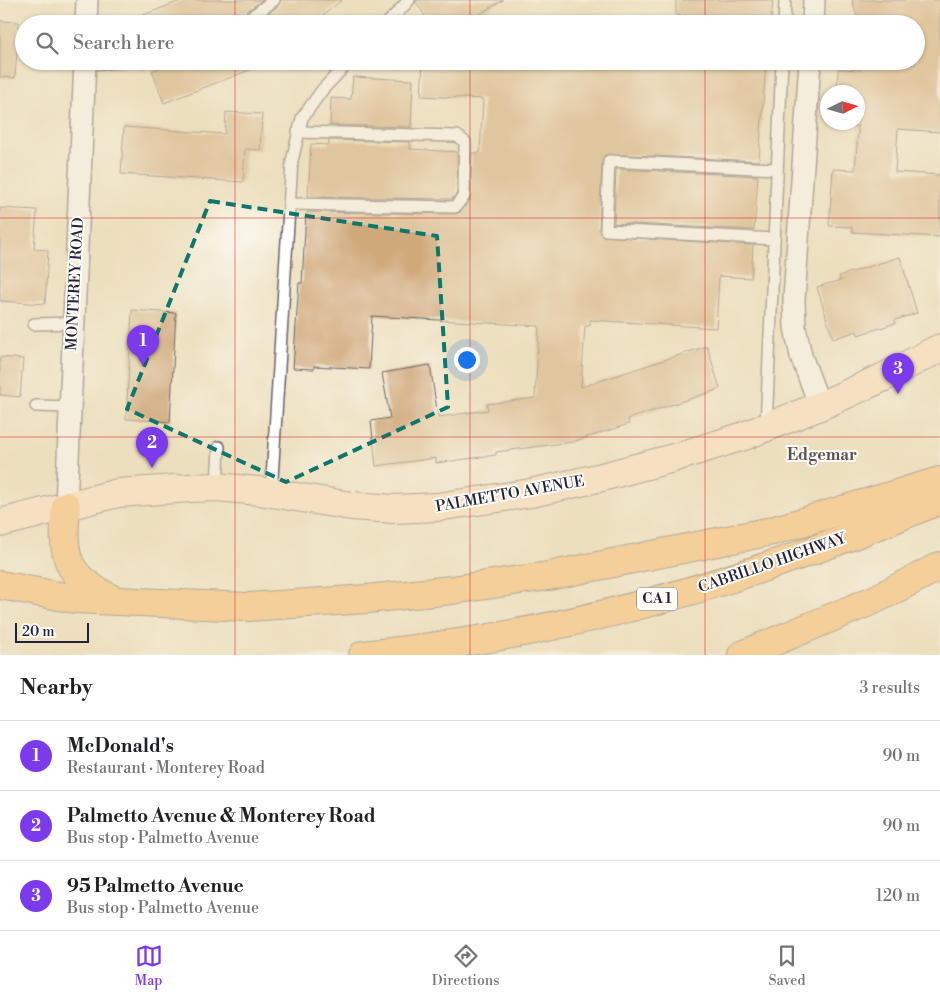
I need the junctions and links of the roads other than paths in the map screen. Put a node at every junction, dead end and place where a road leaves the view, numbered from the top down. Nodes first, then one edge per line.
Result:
1 (87, 0) edge
2 (274, 0) edge
3 (410, 0) edge
4 (785, 0) edge
5 (814, 0) edge
6 (86, 15) edge
7 (254, 15) edge
8 (395, 15) edge
9 (784, 15) edge
10 (813, 15) edge
11 (85, 70) edge
12 (341, 70) edge
13 (782, 70) edge
14 (809, 70) edge
15 (298, 132) junction
16 (777, 169) junction
17 (289, 204) junction
18 (774, 239) junction
19 (34, 324) dead end
20 (74, 324) junction
21 (940, 348) edge
22 (36, 406) dead end
23 (820, 406) junction
24 (70, 407) junction
25 (766, 427) junction
26 (219, 447) dead end
27 (940, 481) edge
28 (217, 487) junction
29 (272, 494) junction
30 (940, 500) edge
31 (66, 506) junction
32 (0, 523) edge
33 (940, 566) edge
34 (0, 585) edge
35 (117, 602) junction
36 (744, 654) edge
37 (363, 655) edge

1 - 6 street
2 - 7 lane
3 - 8 lane
4 - 9 lane
5 - 10 street
11 - 20 street, MONTEREY ROAD
12 - 15 lane
13 - 16 lane
14 - 23 street
15 - 17 lane
15 - 17 lane
16 - 18 lane
16 - 18 lane
17 - 29 lane
18 - 25 lane
19 - 20 lane
20 - 24 street, MONTEREY ROAD
21 - 23 street, PALMETTO AVENUE
22 - 24 lane
23 - 25 street, PALMETTO AVENUE
24 - 31 street, MONTEREY ROAD
25 - 29 street, PALMETTO AVENUE
26 - 28 lane
27 - 35 highway
28 - 29 street, PALMETTO AVENUE
28 - 31 street, PALMETTO AVENUE
30 - 37 highway, CABRILLO HIGHWAY / CA 1
31 - 32 street, PALMETTO AVENUE
31 - 35 highway
33 - 36 highway
34 - 35 highway

